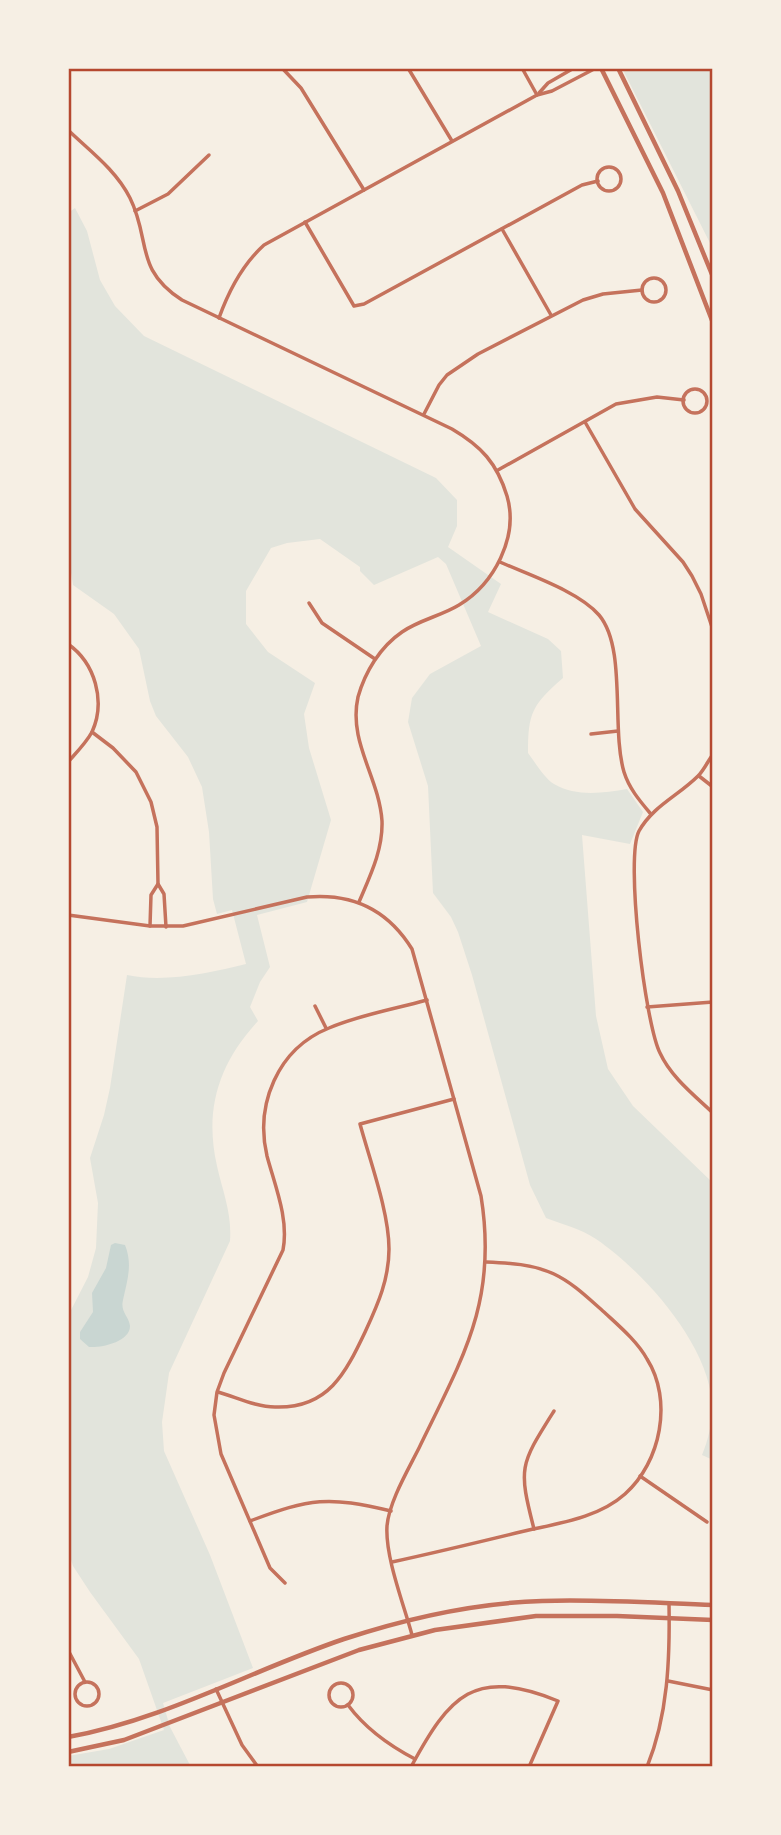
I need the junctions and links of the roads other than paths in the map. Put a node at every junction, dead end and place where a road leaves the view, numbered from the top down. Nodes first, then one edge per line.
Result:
1 (282, 68) edge
2 (408, 68) edge
3 (522, 68) edge
4 (574, 68) edge
5 (598, 68) edge
6 (618, 68) edge
7 (537, 95) junction
8 (68, 131) edge
9 (452, 141) junction
10 (209, 155) dead end
11 (598, 181) junction
12 (364, 190) junction
13 (135, 211) junction
14 (305, 222) junction
15 (502, 229) junction
16 (713, 277) edge
17 (642, 290) junction
18 (551, 315) junction
19 (219, 318) junction
20 (713, 323) edge
21 (684, 400) junction
22 (424, 414) junction
23 (585, 422) junction
24 (498, 470) junction
25 (500, 562) junction
26 (309, 603) dead end
27 (713, 629) edge
28 (68, 644) edge
29 (375, 659) junction
30 (618, 731) junction
31 (92, 732) junction
32 (591, 734) dead end
33 (713, 754) edge
34 (68, 762) edge
35 (699, 776) junction
36 (713, 787) edge
37 (650, 814) junction
38 (158, 884) junction
39 (359, 902) junction
40 (68, 915) edge
41 (150, 926) junction
42 (166, 927) junction
43 (427, 1000) junction
44 (713, 1002) edge
45 (315, 1006) dead end
46 (647, 1007) junction
47 (326, 1028) junction
48 (454, 1099) junction
49 (713, 1113) edge
50 (486, 1262) junction
51 (217, 1392) junction
52 (554, 1411) dead end
53 (640, 1476) junction
54 (391, 1511) junction
55 (250, 1521) junction
56 (707, 1522) dead end
57 (534, 1529) junction
58 (392, 1562) junction
59 (285, 1583) dead end
60 (669, 1603) junction
61 (713, 1605) edge
62 (670, 1619) junction
63 (713, 1620) edge
64 (408, 1621) junction
65 (412, 1635) junction
66 (68, 1650) edge
67 (668, 1681) junction
68 (85, 1682) junction
69 (216, 1689) junction
70 (713, 1690) edge
71 (221, 1703) junction
72 (348, 1705) junction
73 (68, 1737) edge
74 (68, 1752) edge
75 (415, 1759) junction
76 (258, 1767) edge
77 (411, 1767) edge
78 (529, 1767) edge
79 (647, 1767) edge

1 - 12 street
2 - 9 street
3 - 7 street
4 - 7 street
5 - 7 street
5 - 20 street
6 - 16 street
7 - 9 street
8 - 13 street
9 - 12 street
10 - 13 street
11 - 11 street
11 - 15 street
12 - 14 street
13 - 19 street
14 - 15 street
14 - 19 street
15 - 18 street
17 - 17 street
17 - 18 street
18 - 22 street
19 - 22 street
21 - 21 street
21 - 23 street
22 - 24 street
23 - 24 street
23 - 27 street
24 - 25 street
25 - 29 street
25 - 30 street
26 - 29 street
28 - 31 street
29 - 39 street
30 - 32 street
30 - 37 street
31 - 34 street
31 - 38 street
33 - 35 street
35 - 36 street
35 - 37 street
37 - 46 street
38 - 41 street
38 - 42 street
39 - 42 street
39 - 43 street
40 - 41 street
41 - 42 street
43 - 47 street
43 - 48 street
44 - 46 street
45 - 47 street
46 - 49 street
47 - 51 street
48 - 50 street
48 - 51 street
50 - 53 street
50 - 54 street
51 - 55 street
52 - 57 street
53 - 56 street
53 - 57 street
54 - 55 street
54 - 58 street
55 - 59 street
57 - 58 street
58 - 64 street
60 - 61 street
60 - 62 street
60 - 64 street
62 - 63 street
62 - 65 street
62 - 67 street
64 - 65 street
64 - 69 street
65 - 71 street
66 - 68 street
67 - 70 street
67 - 79 street
68 - 68 street
69 - 71 street
69 - 73 street
71 - 74 street
71 - 76 street
72 - 72 street
72 - 75 street
75 - 77 street
75 - 78 street

